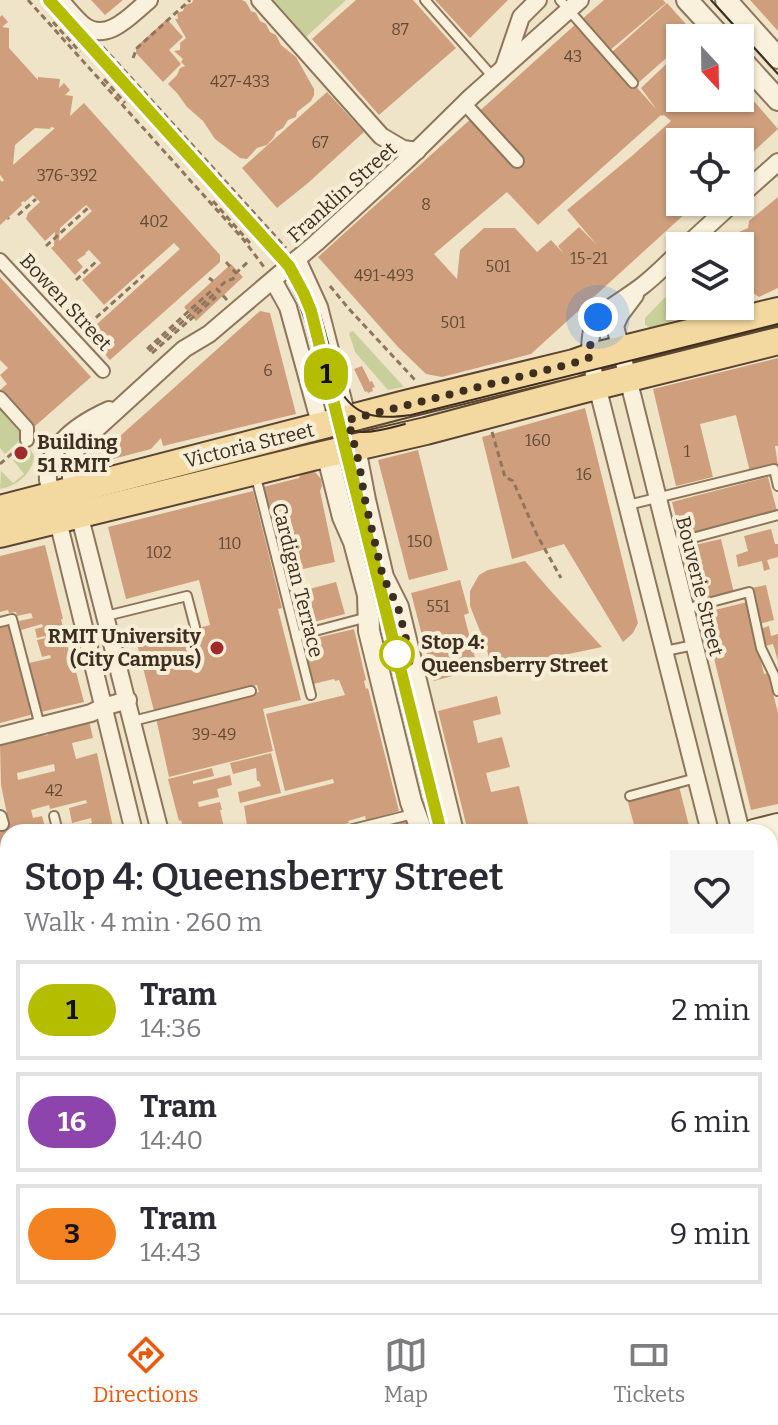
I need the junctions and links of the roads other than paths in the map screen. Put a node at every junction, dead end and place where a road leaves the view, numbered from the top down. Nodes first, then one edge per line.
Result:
1 (60, 0) edge
2 (149, 0) edge
3 (260, 0) edge
4 (425, 0) edge
5 (538, 0) edge
6 (687, 0) edge
7 (726, 0) edge
8 (570, 3) edge
9 (709, 24) edge
10 (778, 58) edge
11 (499, 73) junction
12 (754, 73) edge
13 (633, 83) dead end
14 (778, 100) edge
15 (465, 104) junction
16 (445, 122) junction
17 (395, 143) junction
18 (417, 151) junction
19 (517, 161) dead end
20 (778, 162) edge
21 (754, 183) edge
22 (719, 216) edge
23 (701, 232) edge
24 (297, 259) junction
25 (0, 260) edge
26 (666, 264) edge
27 (273, 280) junction
28 (644, 285) junction
29 (778, 311) edge
30 (778, 341) edge
31 (620, 350) junction
32 (591, 357) junction
33 (103, 371) dead end
34 (627, 378) junction
35 (597, 386) junction
36 (0, 398) edge
37 (348, 420) junction
38 (321, 427) junction
39 (27, 440) road end
40 (355, 448) junction
41 (327, 453) junction
42 (255, 472) junction
43 (778, 486) edge
44 (657, 499) junction
45 (65, 505) junction
46 (628, 505) junction
47 (0, 509) edge
48 (778, 515) edge
49 (0, 534) edge
50 (669, 544) junction
51 (685, 609) junction
52 (105, 613) junction
53 (81, 616) junction
54 (368, 617) junction
55 (0, 622) edge
56 (195, 627) dead end
57 (296, 636) junction
58 (694, 645) junction
59 (665, 651) junction
60 (251, 691) dead end
61 (778, 691) edge
62 (311, 695) dead end
63 (128, 700) junction
64 (103, 707) junction
65 (40, 726) junction
66 (135, 729) junction
67 (0, 736) edge
68 (112, 744) junction
69 (697, 777) junction
70 (630, 796) dead end
71 (54, 816) dead end
72 (418, 823) edge
73 (56, 824) edge
74 (132, 824) edge
75 (155, 824) edge
76 (451, 824) edge
77 (708, 824) edge
78 (739, 824) edge

1 - 2 street
3 - 17 street
4 - 11 lane
5 - 11 street, Franklin Street
6 - 9 street
7 - 10 street
8 - 11 street, Franklin Street
8 - 13 lane
11 - 15 street, Franklin Street
12 - 14 street
15 - 16 street, Franklin Street
15 - 19 street
16 - 17 street
16 - 18 street, Franklin Street
17 - 18 street
18 - 24 street, Franklin Street
20 - 21 street
22 - 23 street
24 - 27 street, Franklin Street
24 - 37 street
25 - 33 street, Bowen Street
26 - 28 street
27 - 38 street
27 - 45 street, Franklin Street
28 - 31 street, Bouverie Street
28 - 32 street
29 - 31 main road, Victoria Street
30 - 34 main road, Victoria Street
31 - 32 main road, Victoria Street
31 - 34 street, Bouverie Street
32 - 35 street
32 - 37 main road, Victoria Street
34 - 35 main road, Victoria Street
34 - 44 street, Bouverie Street
35 - 40 main road, Victoria Street
35 - 46 street
36 - 39 street
37 - 38 main road, Victoria Street
37 - 40 main road
38 - 41 main road
38 - 45 main road, Victoria Street
40 - 41 main road, Victoria Street
40 - 76 street
41 - 42 main road, Victoria Street
41 - 54 street
42 - 45 main road, Victoria Street
42 - 57 lane, Cardigan Terrace
43 - 44 lane
44 - 46 lane
44 - 50 street, Bouverie Street
45 - 47 main road, Victoria Street
45 - 49 main road, Victoria Street
45 - 52 street
45 - 53 street
46 - 59 street
48 - 50 lane
50 - 51 street, Bouverie Street
51 - 58 street, Bouverie Street
51 - 61 lane
52 - 53 lane
52 - 56 lane
52 - 63 street
53 - 64 street
54 - 57 lane
54 - 72 street
55 - 65 lane
57 - 62 lane, Cardigan Terrace
58 - 59 lane
58 - 78 street, Bouverie Street
59 - 69 street
60 - 66 lane
63 - 64 street
63 - 66 street
64 - 65 street
64 - 68 street
65 - 67 street
66 - 68 street
66 - 75 street
68 - 74 street
69 - 70 lane
69 - 77 street
71 - 73 lane

